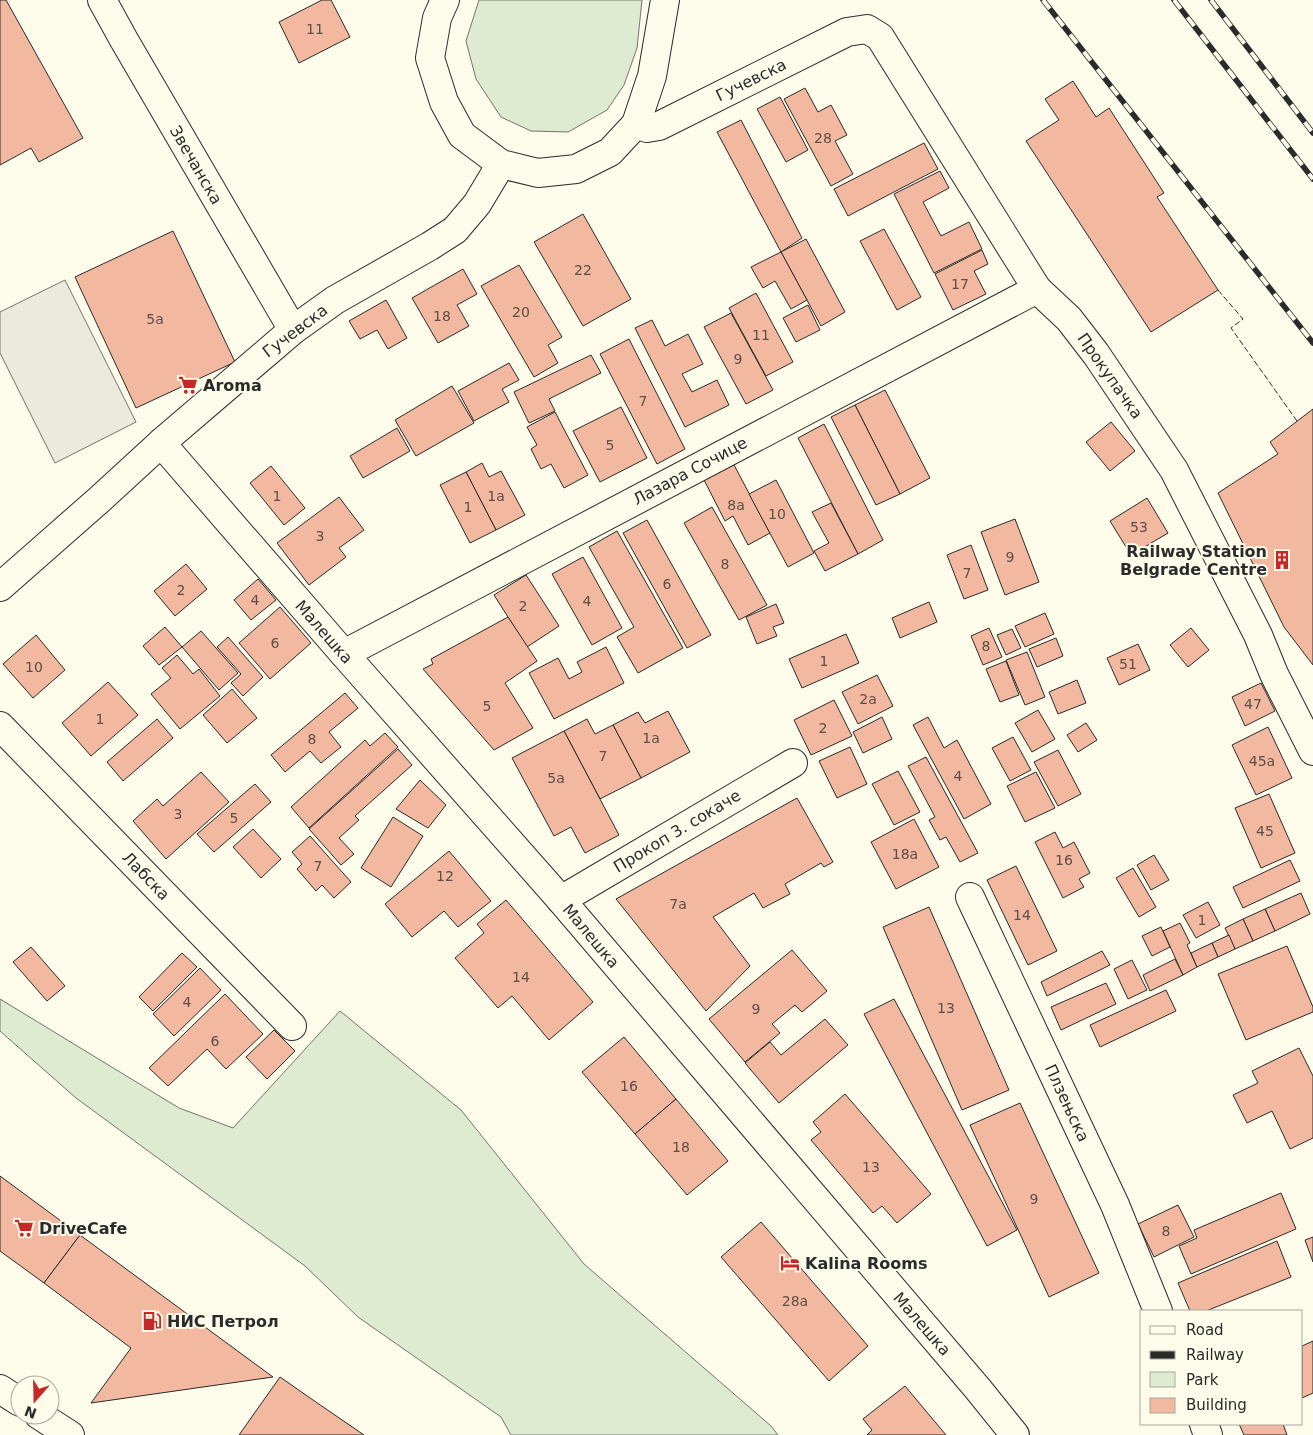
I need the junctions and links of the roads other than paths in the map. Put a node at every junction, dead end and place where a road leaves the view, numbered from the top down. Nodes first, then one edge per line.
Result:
1 (102, 0) edge
2 (445, 0) edge
3 (665, 0) edge
4 (867, 29) joint
5 (636, 124) junction
6 (501, 164) junction
7 (1037, 289) junction
8 (293, 330) junction
9 (161, 443) junction
10 (0, 587) edge
11 (344, 654) junction
12 (0, 726) edge
13 (1313, 751) edge
14 (793, 763) dead end
15 (970, 897) dead end
16 (561, 900) junction
17 (292, 1026) dead end
18 (1158, 1310) edge
19 (54, 1425) edge
20 (70, 1435) edge
21 (1015, 1435) edge

1 - 8 main road, Звечанска
2 - 6 main road
3 - 5 main road
4 - 5 main road, Гучевска
4 - 7 main road, Прокупачка
5 - 6 main road
6 - 8 main road, Гучевска
7 - 11 main road, Лазара Сочице
7 - 13 main road, Прокупачка
8 - 9 main road, Гучевска
9 - 10 main road, Гучевска
9 - 11 main road, Малешка
11 - 16 main road, Малешка
12 - 17 main road, Лабска
14 - 16 main road, Прокоп 3. сокаче
15 - 18 main road, Плзењска
16 - 21 main road, Малешка
19 - 20 main road

